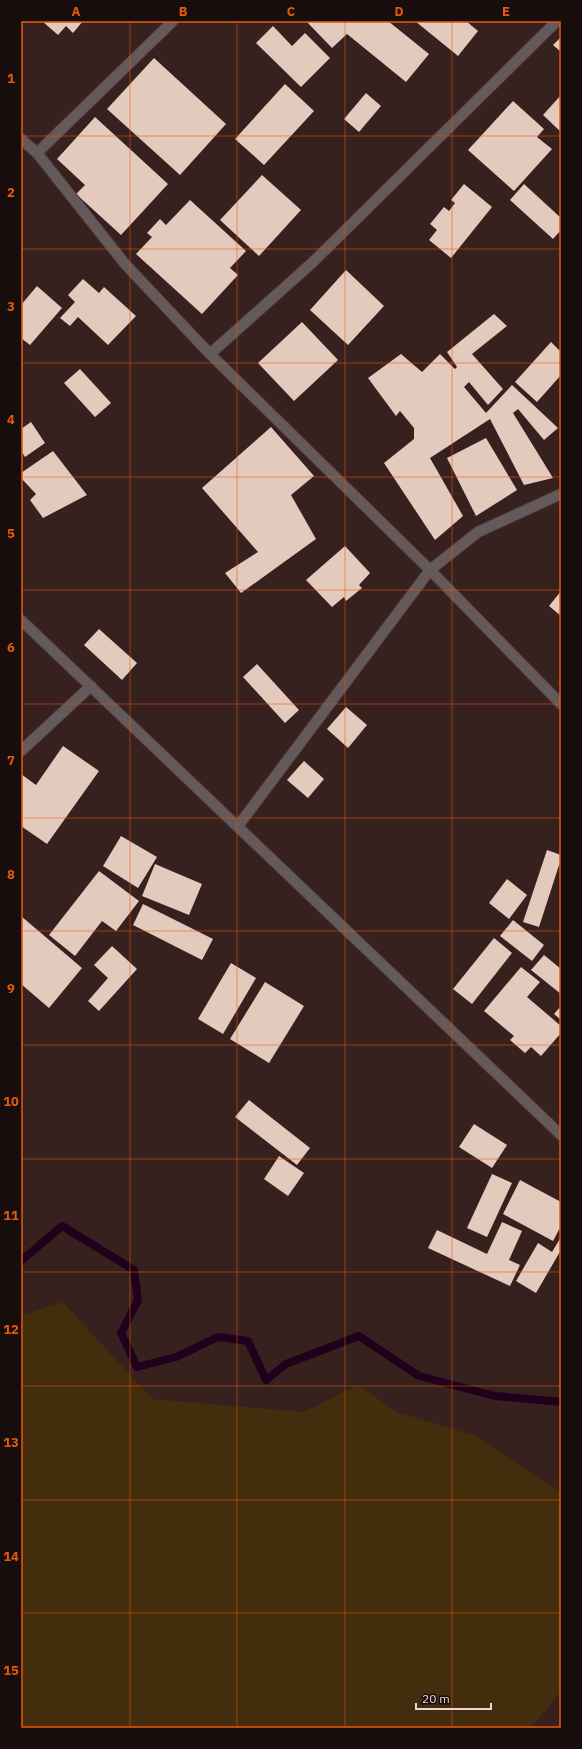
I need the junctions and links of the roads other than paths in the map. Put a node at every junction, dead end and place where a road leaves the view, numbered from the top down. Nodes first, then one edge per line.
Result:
1 (173, 21) edge
2 (557, 21) edge
3 (21, 139) edge
4 (37, 153) junction
5 (210, 354) junction
6 (561, 494) edge
7 (430, 570) junction
8 (21, 620) edge
9 (91, 686) junction
10 (561, 704) edge
11 (21, 751) edge
12 (238, 826) junction
13 (561, 1135) edge

1 - 4 street
2 - 5 street
3 - 4 street
4 - 5 street
5 - 7 street
6 - 7 street
7 - 10 street
7 - 12 street
8 - 9 street
9 - 11 street
9 - 12 street
12 - 13 street

